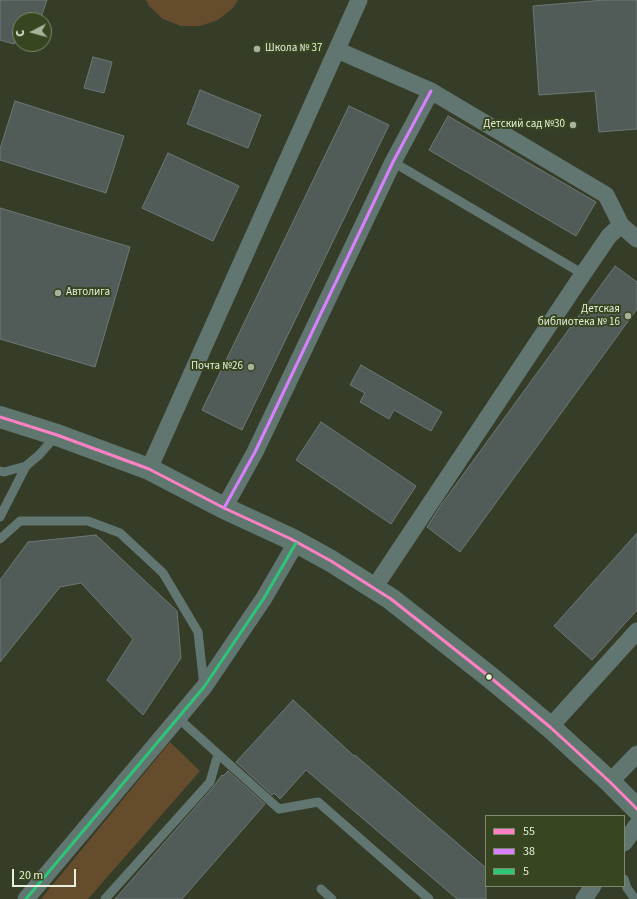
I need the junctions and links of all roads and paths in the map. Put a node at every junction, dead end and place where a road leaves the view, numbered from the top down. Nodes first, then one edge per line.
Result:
1 (359, 0) edge
2 (337, 50) junction
3 (431, 91) junction
4 (393, 162) junction
5 (621, 225) junction
6 (637, 239) edge
7 (582, 274) junction
8 (0, 417) edge
9 (57, 434) junction
10 (26, 466) junction
11 (149, 469) junction
12 (0, 471) edge
13 (224, 508) junction
14 (0, 517) edge
15 (0, 539) edge
16 (296, 543) junction
17 (374, 588) junction
18 (637, 631) edge
19 (204, 687) junction
20 (178, 718) junction
21 (550, 727) junction
22 (218, 754) junction
23 (637, 754) edge
24 (610, 782) junction
25 (637, 809) edge
26 (637, 825) edge
27 (625, 842) edge
28 (625, 882) edge
29 (592, 887) edge
30 (321, 889) dead end
31 (26, 899) edge
32 (105, 899) edge
33 (332, 899) edge
34 (429, 899) edge
35 (584, 899) edge
36 (634, 899) edge

1 - 2 street
2 - 3 street
2 - 11 street
3 - 4 street
3 - 5 street
4 - 7 lane
4 - 13 street
5 - 6 street
5 - 7 street
7 - 17 street
8 - 9 main road
9 - 10 lane
9 - 11 main road
10 - 12 lane
10 - 14 lane
11 - 13 main road
13 - 16 main road
15 - 19 lane
16 - 17 main road
16 - 19 street
17 - 21 main road
18 - 21 street
19 - 20 street
20 - 22 lane
20 - 31 street
21 - 24 main road
22 - 32 lane
22 - 34 lane
23 - 24 street
24 - 25 main road
26 - 27 street
28 - 36 lane
29 - 35 street
30 - 33 lane

